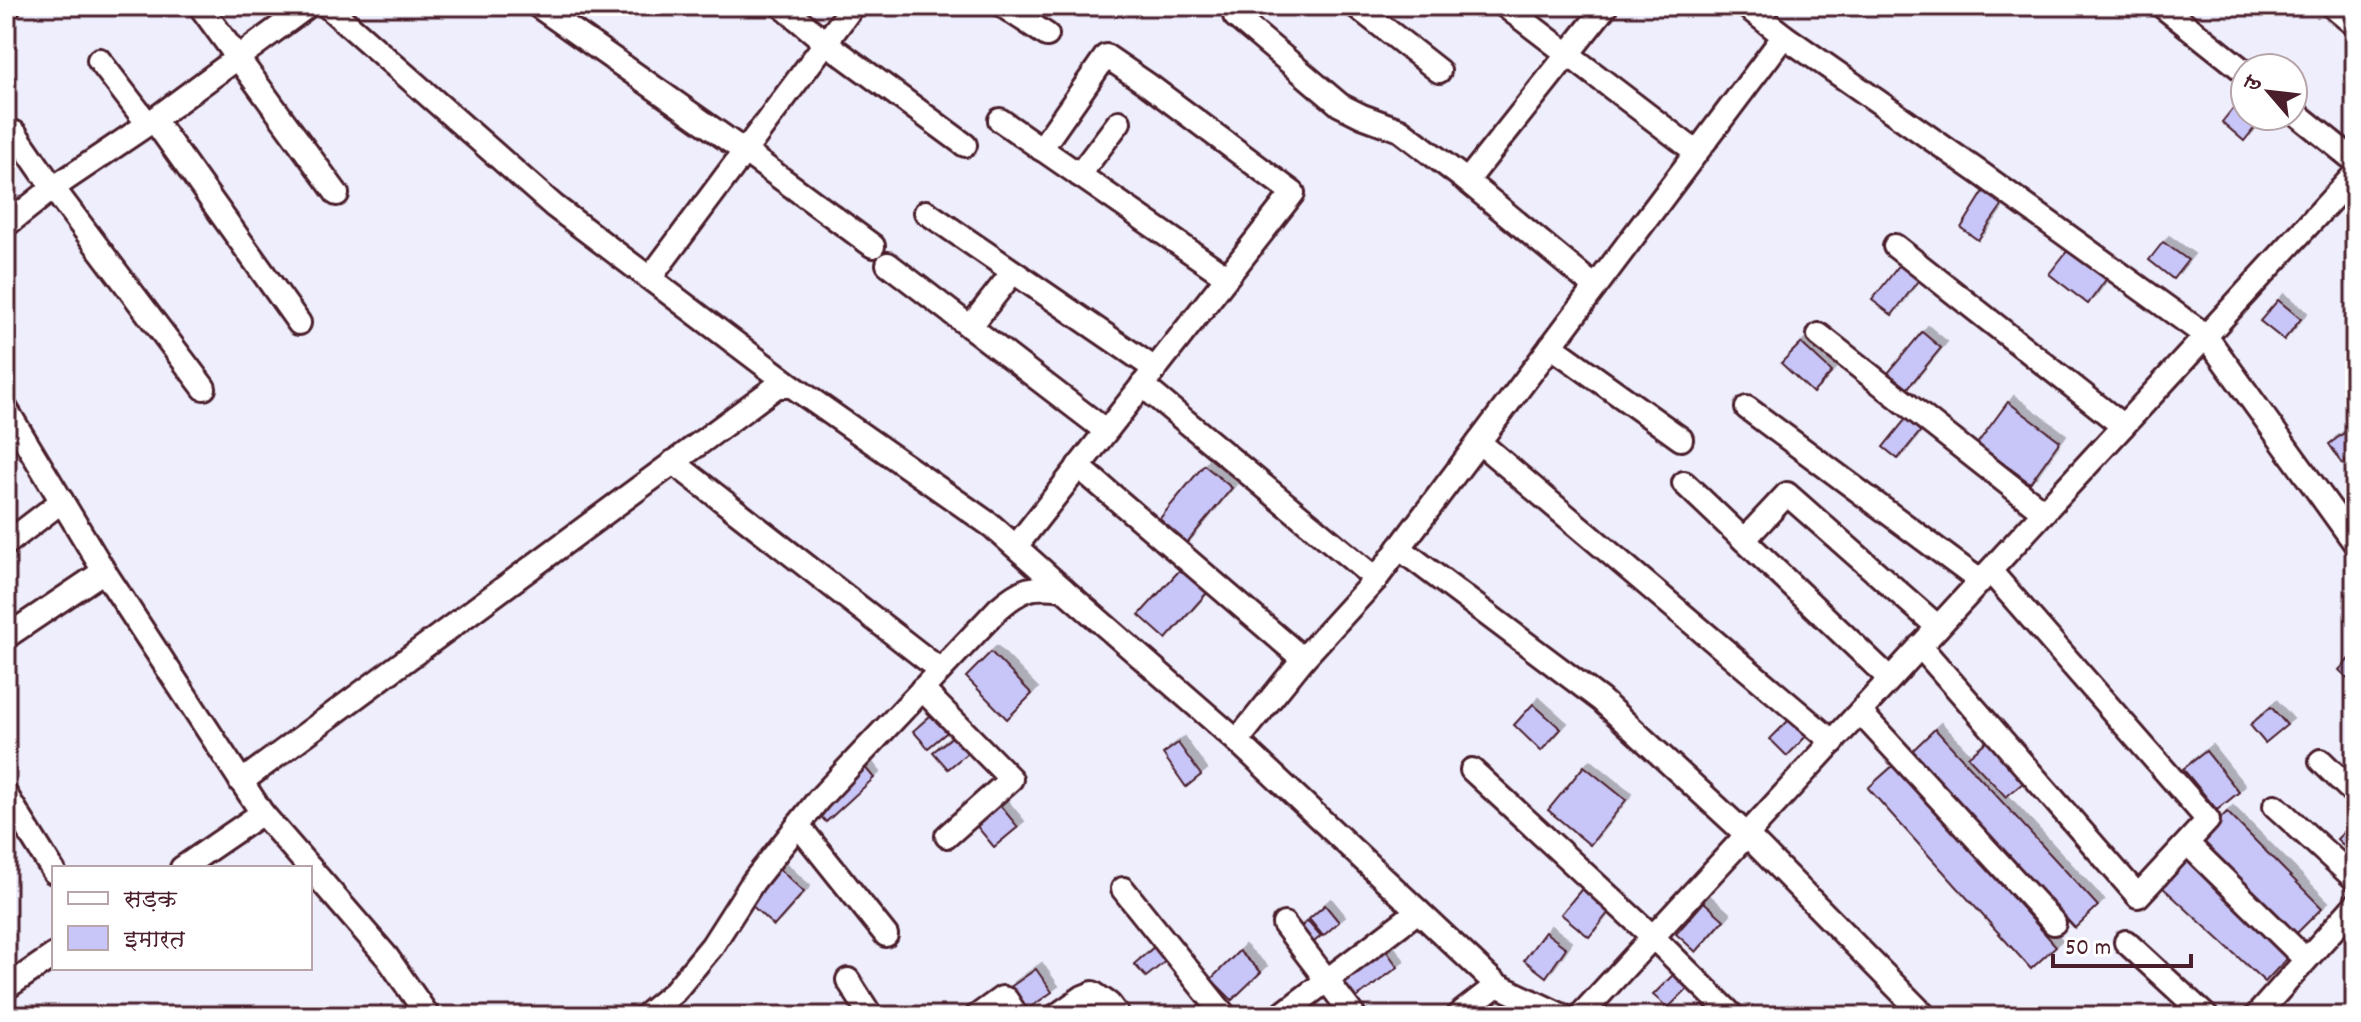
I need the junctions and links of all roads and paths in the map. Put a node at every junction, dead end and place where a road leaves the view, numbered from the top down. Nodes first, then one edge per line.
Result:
1 (200, 6) edge
2 (308, 6) edge
3 (327, 6) edge
4 (538, 6) edge
5 (782, 6) edge
6 (853, 6) edge
7 (1003, 6) edge
8 (1242, 6) edge
9 (1356, 6) edge
10 (1505, 6) edge
11 (1606, 6) edge
12 (1746, 6) edge
13 (2162, 6) edge
14 (2332, 6) edge
15 (2355, 25) edge
16 (1047, 35) dead end
17 (1784, 36) junction
18 (825, 42) junction
19 (1569, 55) junction
20 (236, 58) junction
21 (2229, 59) edge
22 (99, 60) dead end
23 (1439, 71) dead end
24 (1000, 120) dead end
25 (151, 122) junction
26 (1119, 122) dead end
27 (2309, 124) edge
28 (15, 133) dead end
29 (965, 145) dead end
30 (1041, 149) junction
31 (744, 151) junction
32 (1696, 152) junction
33 (2355, 161) edge
34 (2355, 174) edge
35 (1079, 175) junction
36 (1467, 181) junction
37 (53, 188) junction
38 (337, 194) dead end
39 (926, 212) dead end
40 (6, 225) edge
41 (873, 246) dead end
42 (1895, 246) dead end
43 (888, 264) dead end
44 (1013, 272) junction
45 (1227, 277) junction
46 (650, 278) junction
47 (1595, 287) junction
48 (299, 323) dead end
49 (970, 327) junction
50 (1819, 335) dead end
51 (2205, 335) junction
52 (1551, 346) junction
53 (1149, 377) junction
54 (792, 386) junction
55 (204, 388) dead end
56 (1747, 408) dead end
57 (6, 409) edge
58 (2123, 426) junction
59 (1106, 431) junction
60 (1681, 439) dead end
61 (1479, 442) junction
62 (673, 462) junction
63 (1078, 466) junction
64 (1684, 483) dead end
65 (62, 501) junction
66 (2044, 512) junction
67 (1744, 540) junction
68 (2355, 543) edge
69 (6, 544) edge
70 (1017, 545) junction
71 (1399, 548) junction
72 (104, 571) junction
73 (1985, 576) junction
74 (1376, 579) junction
75 (1063, 589) junction
76 (1938, 627) junction
77 (6, 637) edge
78 (1920, 646) junction
79 (1303, 659) junction
80 (940, 670) junction
81 (1890, 679) junction
82 (922, 689) junction
83 (1860, 712) junction
84 (1237, 741) junction
85 (1833, 742) junction
86 (2321, 761) dead end
87 (1472, 770) dead end
88 (241, 782) junction
89 (2355, 794) edge
90 (6, 795) edge
91 (2275, 806) dead end
92 (262, 813) junction
93 (798, 825) junction
94 (1747, 835) junction
95 (947, 836) dead end
96 (2193, 849) dead end
97 (185, 866) edge
98 (308, 866) edge
99 (52, 869) edge
100 (312, 870) edge
101 (2355, 879) edge
102 (1123, 889) dead end
103 (2355, 905) edge
104 (1418, 911) junction
105 (2054, 923) dead end
106 (1284, 924) dead end
107 (886, 935) dead end
108 (1653, 937) junction
109 (2126, 942) dead end
110 (52, 956) edge
111 (2305, 959) junction
112 (848, 980) dead end
113 (1327, 980) junction
114 (1497, 985) junction
115 (6, 988) edge
116 (428, 1016) edge
117 (645, 1016) edge
118 (871, 1016) edge
119 (977, 1016) edge
120 (1017, 1016) edge
121 (1056, 1016) edge
122 (1118, 1016) edge
123 (1225, 1016) edge
124 (1280, 1016) edge
125 (1354, 1016) edge
126 (1457, 1016) edge
127 (1563, 1016) edge
128 (1580, 1016) edge
129 (1733, 1016) edge
130 (1925, 1016) edge
131 (2206, 1016) edge
132 (2256, 1016) edge

1 - 20 street
2 - 20 street
3 - 46 street
4 - 31 street
5 - 18 street
6 - 18 street
7 - 16 street
8 - 36 street
9 - 23 street
10 - 19 street
11 - 19 street
12 - 17 street
13 - 21 street
14 - 15 street
17 - 32 street
17 - 51 street
18 - 29 street
18 - 31 street
19 - 32 street
19 - 36 street
20 - 25 street
20 - 38 street
22 - 25 street
24 - 30 street
25 - 37 street
25 - 48 street
26 - 35 street
27 - 33 street
28 - 37 street
30 - 35 street
30 - 45 street
31 - 41 street
31 - 46 street
32 - 47 street
34 - 51 street
35 - 45 street
36 - 47 street
37 - 40 street
37 - 55 street
39 - 44 street
42 - 58 street
43 - 49 street
44 - 49 street
44 - 53 street
45 - 53 street
46 - 54 street
47 - 52 street
49 - 59 street
50 - 66 street
51 - 58 street
51 - 68 street
52 - 60 street
52 - 61 street
53 - 59 street
53 - 74 street
54 - 62 street
54 - 70 street
56 - 73 street
57 - 65 street
58 - 66 street
59 - 63 street
61 - 71 street
61 - 85 street
62 - 80 street
62 - 88 street
63 - 70 street
63 - 79 street
64 - 67 street
65 - 69 street
65 - 72 street
66 - 73 street
67 - 76 street
67 - 81 street
70 - 75 street
71 - 74 street
71 - 94 street
72 - 77 street
72 - 88 street
73 - 76 street
73 - 78 street
74 - 79 street
75 - 80 street
75 - 84 street
76 - 78 street
78 - 81 street
79 - 84 street
80 - 82 street
81 - 83 street
82 - 93 street
82 - 95 street
83 - 85 street
83 - 105 street
84 - 104 street
85 - 94 street
86 - 89 street
87 - 108 street
88 - 92 street
90 - 99 street
91 - 101 street
92 - 97 street
92 - 98 street
93 - 107 street
93 - 117 street
94 - 108 street
94 - 130 street
96 - 111 street
100 - 116 street
102 - 123 street
103 - 111 street
104 - 113 street
104 - 114 street
106 - 113 street
108 - 128 street
108 - 129 street
109 - 131 street
110 - 115 street
111 - 132 street
112 - 118 street
113 - 124 street
113 - 125 street
114 - 126 street
114 - 127 street
119 - 120 street
121 - 122 street

